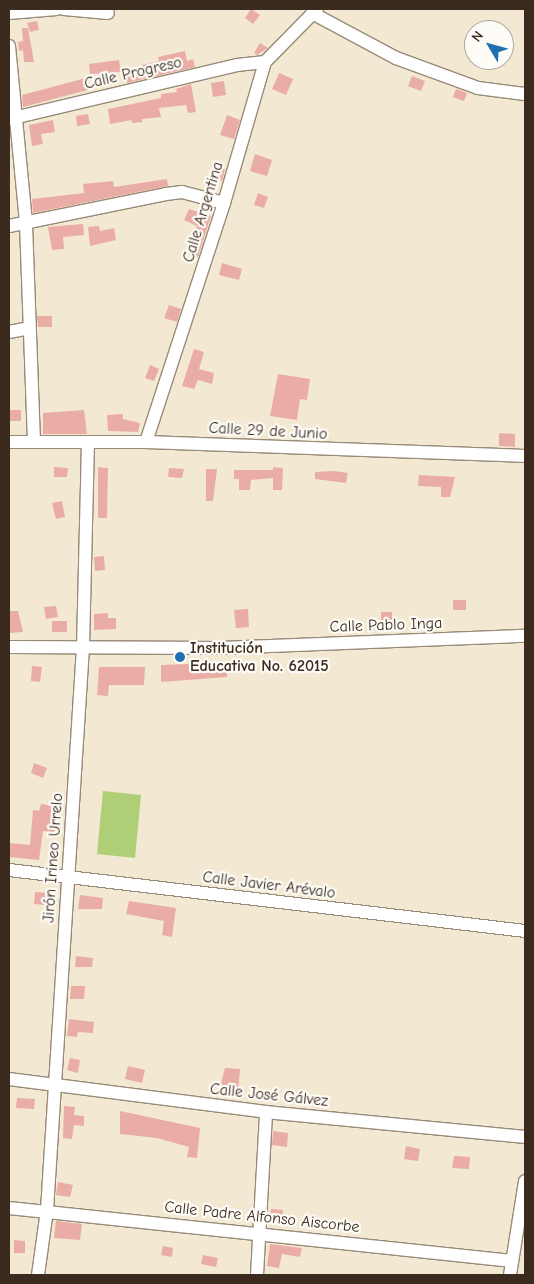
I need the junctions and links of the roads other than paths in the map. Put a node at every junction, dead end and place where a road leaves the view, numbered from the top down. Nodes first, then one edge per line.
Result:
1 (57, 9) edge
2 (64, 9) edge
3 (315, 11) edge
4 (9, 13) edge
5 (108, 13) dead end
6 (9, 46) edge
7 (265, 62) junction
8 (525, 94) edge
9 (13, 118) edge
10 (224, 203) junction
11 (26, 224) junction
12 (9, 226) edge
13 (30, 328) junction
14 (9, 332) edge
15 (9, 442) edge
16 (34, 442) junction
17 (88, 442) junction
18 (146, 442) junction
19 (525, 456) edge
20 (525, 636) edge
21 (9, 647) edge
22 (83, 647) junction
23 (9, 870) edge
24 (68, 878) junction
25 (525, 931) edge
26 (9, 1079) edge
27 (54, 1085) junction
28 (266, 1112) junction
29 (525, 1137) edge
30 (525, 1182) edge
31 (9, 1208) edge
32 (47, 1210) junction
33 (260, 1233) junction
34 (512, 1261) junction
35 (38, 1275) edge
36 (257, 1275) edge
37 (510, 1275) edge

1 - 4 street
2 - 5 street
3 - 7 street, Calle Argentina
3 - 8 street
6 - 9 street
7 - 9 street, Calle Progreso
7 - 10 street, Calle Argentina
9 - 11 street
10 - 11 street
10 - 18 street, Calle Argentina
11 - 12 street
11 - 13 street
13 - 14 street
13 - 16 street
15 - 16 street, Calle 29 de Junio
16 - 17 street, Calle 29 de Junio
17 - 18 street, Calle 29 de Junio
17 - 22 street, Jirón Irineo Urrelo
18 - 19 street, Calle 29 de Junio
20 - 22 street, Calle Pablo Inga
21 - 22 street, Calle Pablo Inga
22 - 24 street, Jirón Irineo Urrelo
23 - 24 street, Calle Javier Arévalo
24 - 25 street, Calle Javier Arévalo
24 - 27 street, Jirón Irineo Urrelo
26 - 27 street, Calle José Gálvez
27 - 28 street, Calle José Gálvez
27 - 32 street, Jirón Irineo Urrelo
28 - 29 street, Calle José Gálvez
28 - 33 street
30 - 34 street
31 - 32 street, Calle Padre Alfonso Aiscorbe
32 - 33 street, Calle Padre Alfonso Aiscorbe
32 - 35 street, Jirón Irineo Urrelo
33 - 34 street, Calle Padre Alfonso Aiscorbe
33 - 36 street
34 - 37 street

